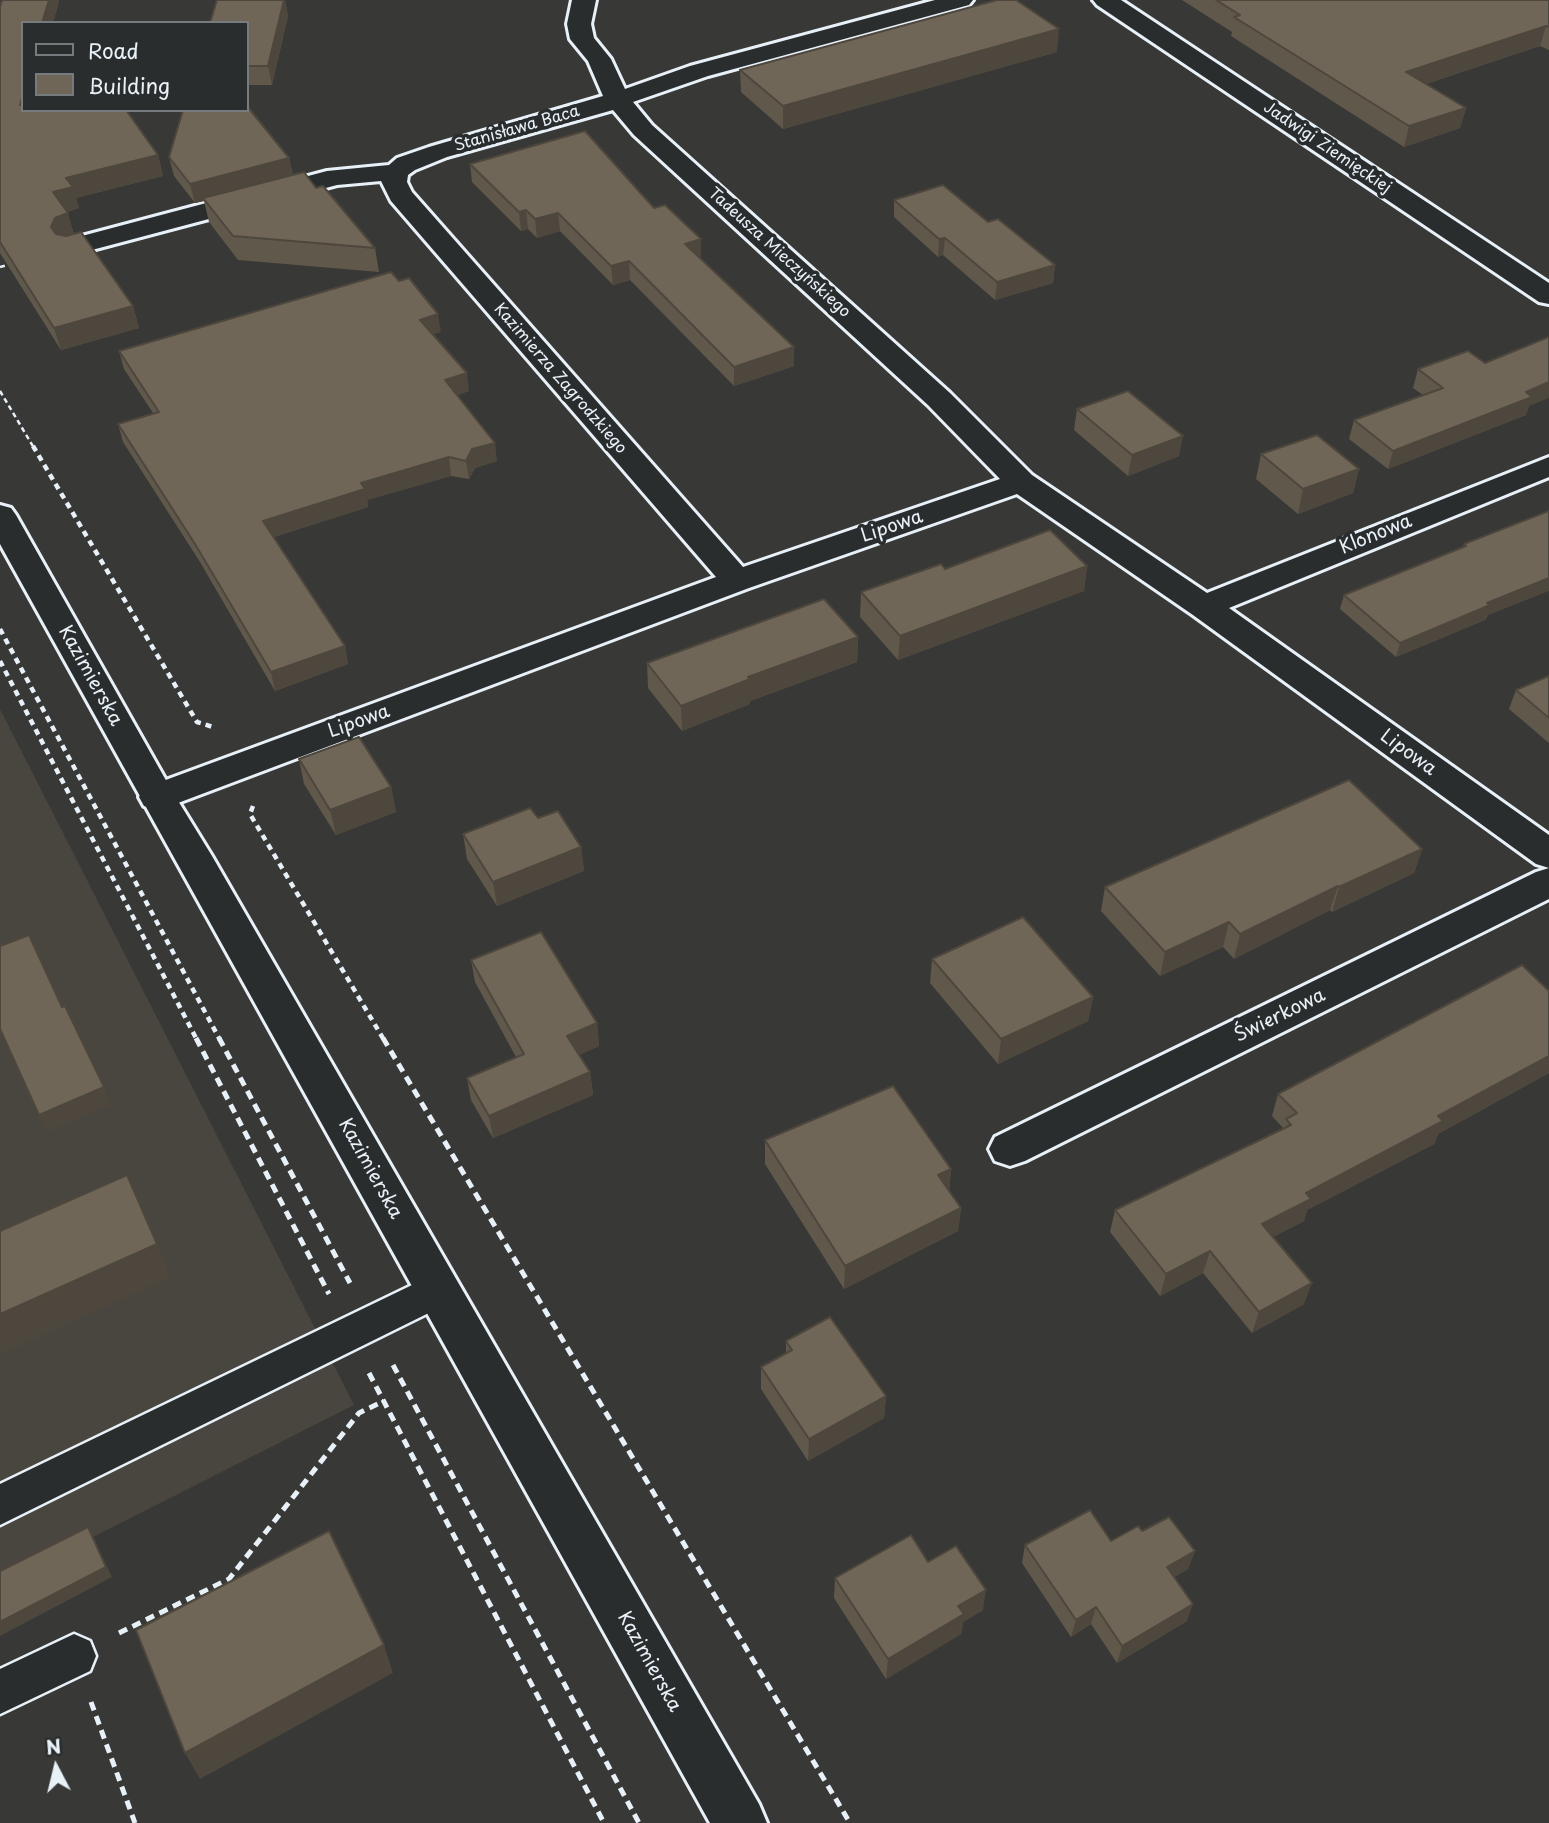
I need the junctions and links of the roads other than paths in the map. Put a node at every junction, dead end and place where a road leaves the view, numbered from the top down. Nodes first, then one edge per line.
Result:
1 (584, 0) edge
2 (961, 0) edge
3 (1105, 0) edge
4 (617, 99) junction
5 (396, 172) junction
6 (73, 247) edge
7 (1549, 296) edge
8 (1549, 466) edge
9 (1021, 482) junction
10 (0, 515) edge
11 (737, 581) junction
12 (1205, 607) junction
13 (157, 797) junction
14 (1549, 855) edge
15 (1549, 883) edge
16 (1010, 1149) dead end
17 (439, 1289) junction
18 (0, 1505) edge
19 (74, 1656) road end
20 (0, 1692) edge
21 (740, 1823) edge

1 - 4 street, Tadeusza Mieczyńskiego
2 - 4 street, Stanisława Baca
3 - 7 street, Jadwigi Ziemięckiej
4 - 5 street, Stanisława Baca
4 - 9 street, Tadeusza Mieczyńskiego
5 - 6 street, Stanisława Baca
5 - 11 street, Kazimierza Zagrodzkiego
8 - 12 street, Klonowa
9 - 11 street, Lipowa
9 - 12 street, Lipowa
10 - 13 street, Kazimierska
11 - 13 street, Lipowa
12 - 14 street, Lipowa
13 - 17 street, Kazimierska
15 - 16 street, Świerkowa
17 - 18 lane
17 - 21 street, Kazimierska
19 - 20 lane

